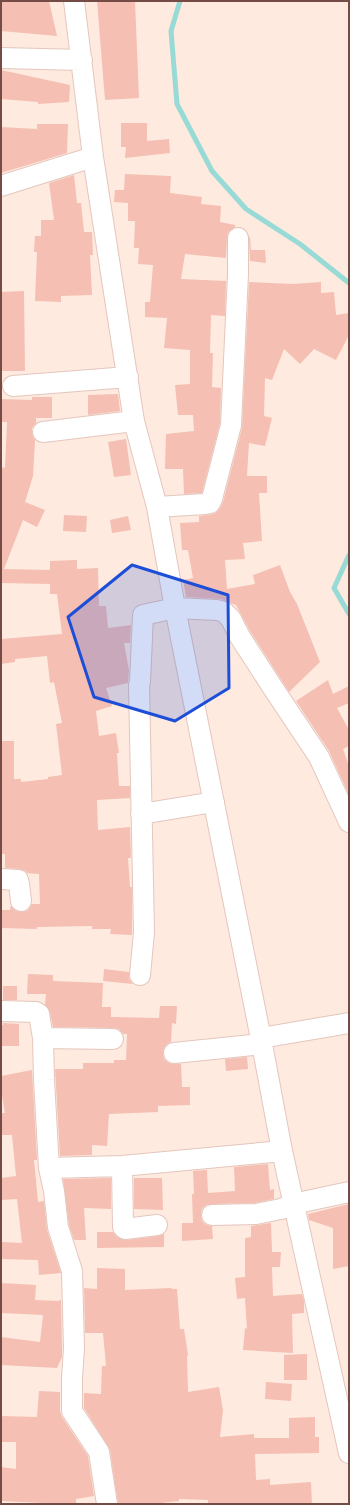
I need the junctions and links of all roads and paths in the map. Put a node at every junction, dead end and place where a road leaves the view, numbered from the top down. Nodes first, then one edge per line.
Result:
1 (74, 1) edge
2 (1, 58) edge
3 (82, 60) junction
4 (93, 158) junction
5 (1, 186) edge
6 (238, 238) dead end
7 (128, 377) junction
8 (13, 386) dead end
9 (134, 420) junction
10 (43, 432) dead end
11 (157, 507) junction
12 (175, 608) junction
13 (214, 802) junction
14 (141, 814) junction
15 (349, 822) edge
16 (1, 879) edge
17 (21, 901) dead end
18 (140, 975) dead end
19 (1, 1011) edge
20 (349, 1023) edge
21 (43, 1038) junction
22 (113, 1039) dead end
23 (262, 1041) junction
24 (174, 1052) dead end
25 (282, 1151) junction
26 (122, 1166) junction
27 (49, 1168) junction
28 (349, 1192) edge
29 (293, 1204) junction
30 (212, 1215) dead end
31 (157, 1224) dead end
32 (349, 1453) edge
33 (107, 1504) edge

1 - 3 street
2 - 3 street
3 - 4 street
4 - 5 street
4 - 7 street
6 - 11 street
7 - 8 street
7 - 9 street
9 - 10 street
9 - 11 street
11 - 12 street
12 - 13 street
12 - 14 street
12 - 15 street
13 - 14 street
13 - 23 street
14 - 18 street
16 - 17 street
19 - 21 street
20 - 23 street
21 - 22 street
21 - 27 street
23 - 24 street
23 - 25 street
25 - 26 street
25 - 29 street
26 - 27 street
26 - 31 street
27 - 33 street
28 - 29 street
29 - 30 street
29 - 32 street

